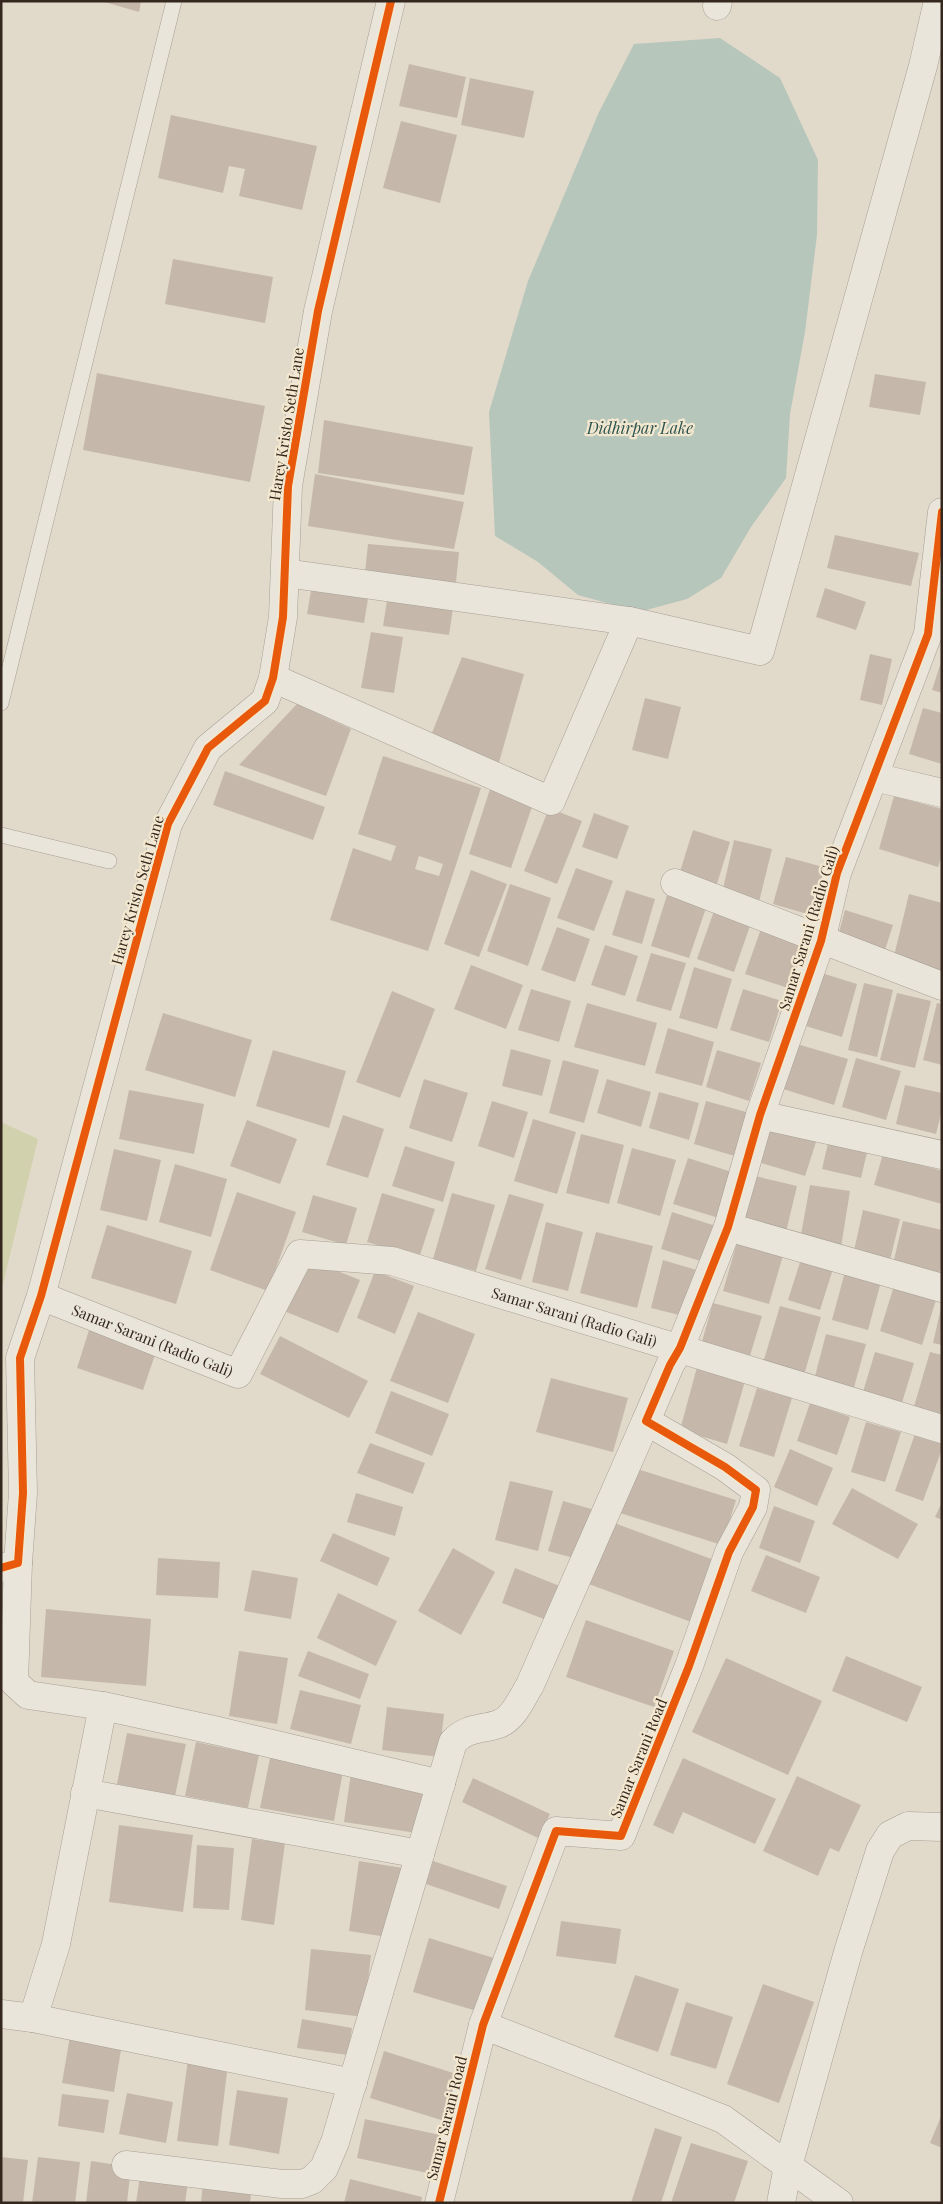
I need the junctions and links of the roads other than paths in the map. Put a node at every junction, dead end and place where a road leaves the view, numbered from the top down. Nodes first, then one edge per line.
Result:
1 (174, 1) edge
2 (391, 1) edge
3 (938, 1) edge
4 (942, 512) edge
5 (285, 573) junction
6 (629, 621) junction
7 (273, 678) junction
8 (1, 703) edge
9 (874, 777) junction
10 (942, 793) edge
11 (1, 835) edge
12 (109, 861) dead end
13 (675, 883) dead end
14 (821, 941) junction
15 (942, 986) edge
16 (760, 1115) junction
17 (942, 1156) edge
18 (728, 1228) junction
19 (942, 1288) edge
20 (41, 1296) junction
21 (680, 1348) junction
22 (646, 1421) junction
23 (942, 1429) edge
24 (9, 1565) edge
25 (103, 1706) junction
26 (441, 1784) junction
27 (85, 1793) junction
28 (942, 1827) edge
29 (420, 1854) junction
30 (1, 2014) edge
31 (33, 2018) junction
32 (483, 2025) junction
33 (353, 2083) junction
34 (126, 2165) dead end
35 (788, 2166) junction
36 (439, 2203) edge
37 (782, 2203) edge
38 (839, 2203) edge

1 - 8 lane
2 - 5 street, Harey Kristo Seth Lane
3 - 6 street
4 - 9 street, Samar Sarani (Radio Gali)
5 - 6 street
5 - 7 street, Harey Kristo Seth Lane
6 - 7 street
7 - 20 street, Harey Kristo Seth Lane
9 - 10 street
9 - 14 street, Samar Sarani (Radio Gali)
11 - 12 lane
13 - 14 street
14 - 15 street
14 - 16 street, Samar Sarani (Radio Gali)
16 - 17 street
16 - 18 street, Samar Sarani (Radio Gali)
18 - 19 street
18 - 21 street, Samar Sarani (Radio Gali)
20 - 21 street, Samar Sarani (Radio Gali)
20 - 24 street, Harey Kristo Seth Lane
21 - 22 street
21 - 23 street
22 - 26 street
22 - 32 street, Samar Sarani Road
24 - 25 street, Harey Kristo Seth Lane
25 - 26 street, Harey Kristo Seth Lane
25 - 27 street
26 - 29 street
27 - 29 street
27 - 31 street
28 - 35 street
29 - 33 street
30 - 31 street
31 - 33 street
32 - 35 street
32 - 36 street, Samar Sarani Road
33 - 34 street
35 - 37 street
35 - 38 street

